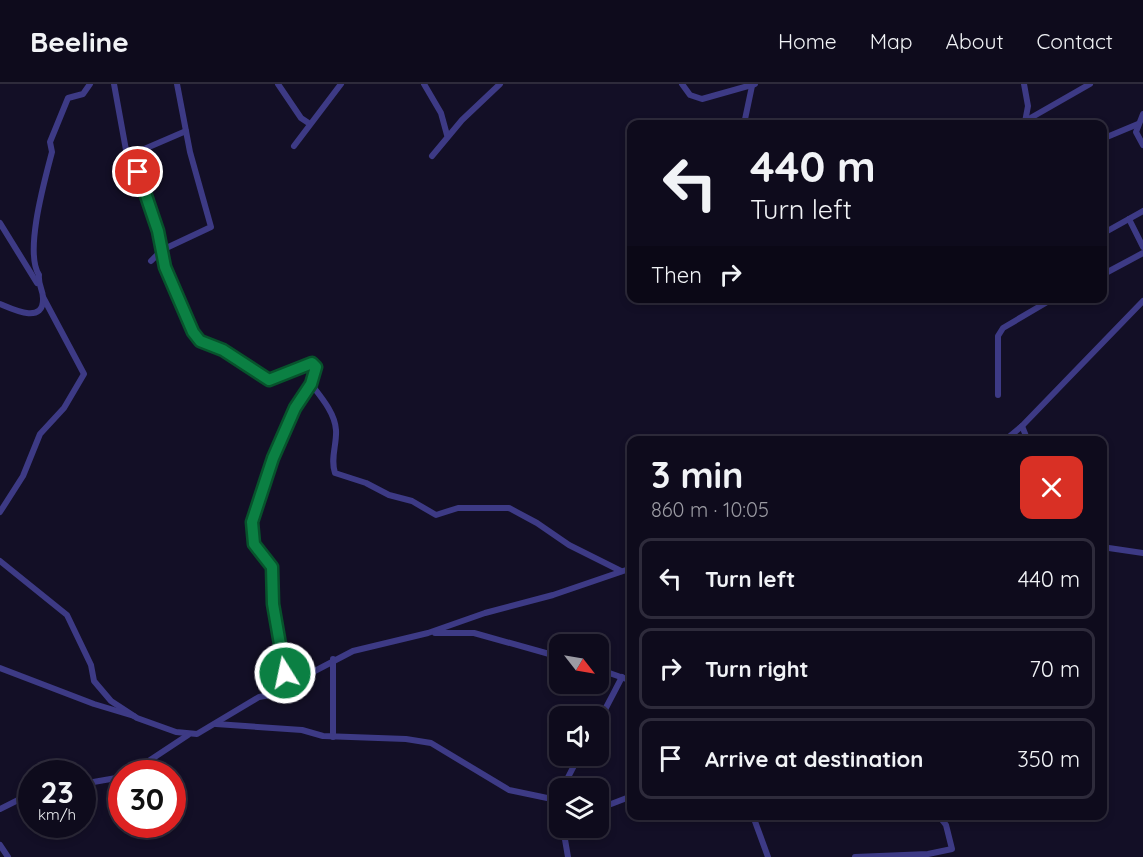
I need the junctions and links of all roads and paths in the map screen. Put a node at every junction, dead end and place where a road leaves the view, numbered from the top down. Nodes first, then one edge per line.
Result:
1 (90, 84) edge
2 (114, 84) edge
3 (177, 84) edge
4 (278, 84) edge
5 (340, 84) edge
6 (424, 84) edge
7 (500, 84) edge
8 (682, 84) edge
9 (1024, 84) edge
10 (1090, 84) edge
11 (754, 85) edge
12 (1143, 114) edge
13 (745, 120) edge
14 (1024, 120) edge
15 (1028, 120) edge
16 (310, 124) junction
17 (1138, 124) junction
18 (186, 131) junction
19 (447, 135) junction
20 (1107, 137) edge
21 (1143, 145) edge
22 (294, 146) dead end
23 (128, 156) junction
24 (432, 156) dead end
25 (1143, 211) edge
26 (1129, 219) junction
27 (0, 223) edge
28 (1107, 231) edge
29 (1142, 244) edge
30 (162, 250) junction
31 (1143, 253) edge
32 (151, 261) dead end
33 (1107, 273) edge
34 (38, 284) junction
35 (43, 296) junction
36 (1143, 301) edge
37 (0, 303) edge
38 (1045, 303) edge
39 (311, 384) junction
40 (998, 395) dead end
41 (1022, 426) junction
42 (1010, 436) edge
43 (1026, 436) edge
44 (0, 512) edge
45 (1107, 548) edge
46 (1143, 553) edge
47 (0, 561) edge
48 (627, 569) edge
49 (621, 571) junction
50 (428, 633) junction
51 (549, 654) edge
52 (333, 659) junction
53 (0, 668) edge
54 (609, 673) edge
55 (622, 677) junction
56 (627, 679) edge
57 (288, 686) junction
58 (607, 706) edge
59 (137, 718) junction
60 (216, 724) junction
61 (188, 735) junction
62 (333, 737) junction
63 (150, 760) edge
64 (627, 798) edge
65 (549, 799) edge
66 (18, 800) edge
67 (609, 805) edge
68 (0, 809) edge
69 (754, 820) edge
70 (942, 820) edge
71 (564, 838) edge
72 (0, 845) edge
73 (952, 849) junction
74 (8, 857) edge
75 (568, 857) edge
76 (768, 857) edge
77 (855, 857) edge
78 (956, 857) edge

1 - 34 street
2 - 23 street
3 - 18 street
4 - 16 street
5 - 16 street
6 - 19 street
7 - 19 street
8 - 11 street
9 - 14 street
10 - 15 street
11 - 13 street
12 - 17 street
16 - 22 street
17 - 20 street
17 - 21 street
18 - 23 street
18 - 30 street
19 - 24 street
23 - 30 street
25 - 26 street
26 - 28 street
26 - 29 street
27 - 34 street
30 - 32 street
30 - 39 street
31 - 33 street
34 - 35 street
35 - 37 street
35 - 44 street
36 - 41 street
38 - 40 street
39 - 49 street
39 - 57 street
41 - 42 street
41 - 43 street
45 - 46 street
47 - 59 street
48 - 49 street
49 - 50 street
50 - 51 street
50 - 52 street
52 - 57 street
52 - 62 street
53 - 59 street
54 - 55 street
55 - 56 street
55 - 58 street
57 - 60 street
59 - 61 street
60 - 61 street
60 - 62 street
61 - 63 street
62 - 65 street
64 - 67 street
66 - 68 street
69 - 76 street
70 - 73 street
71 - 75 street
72 - 74 street
73 - 77 street
73 - 78 street

